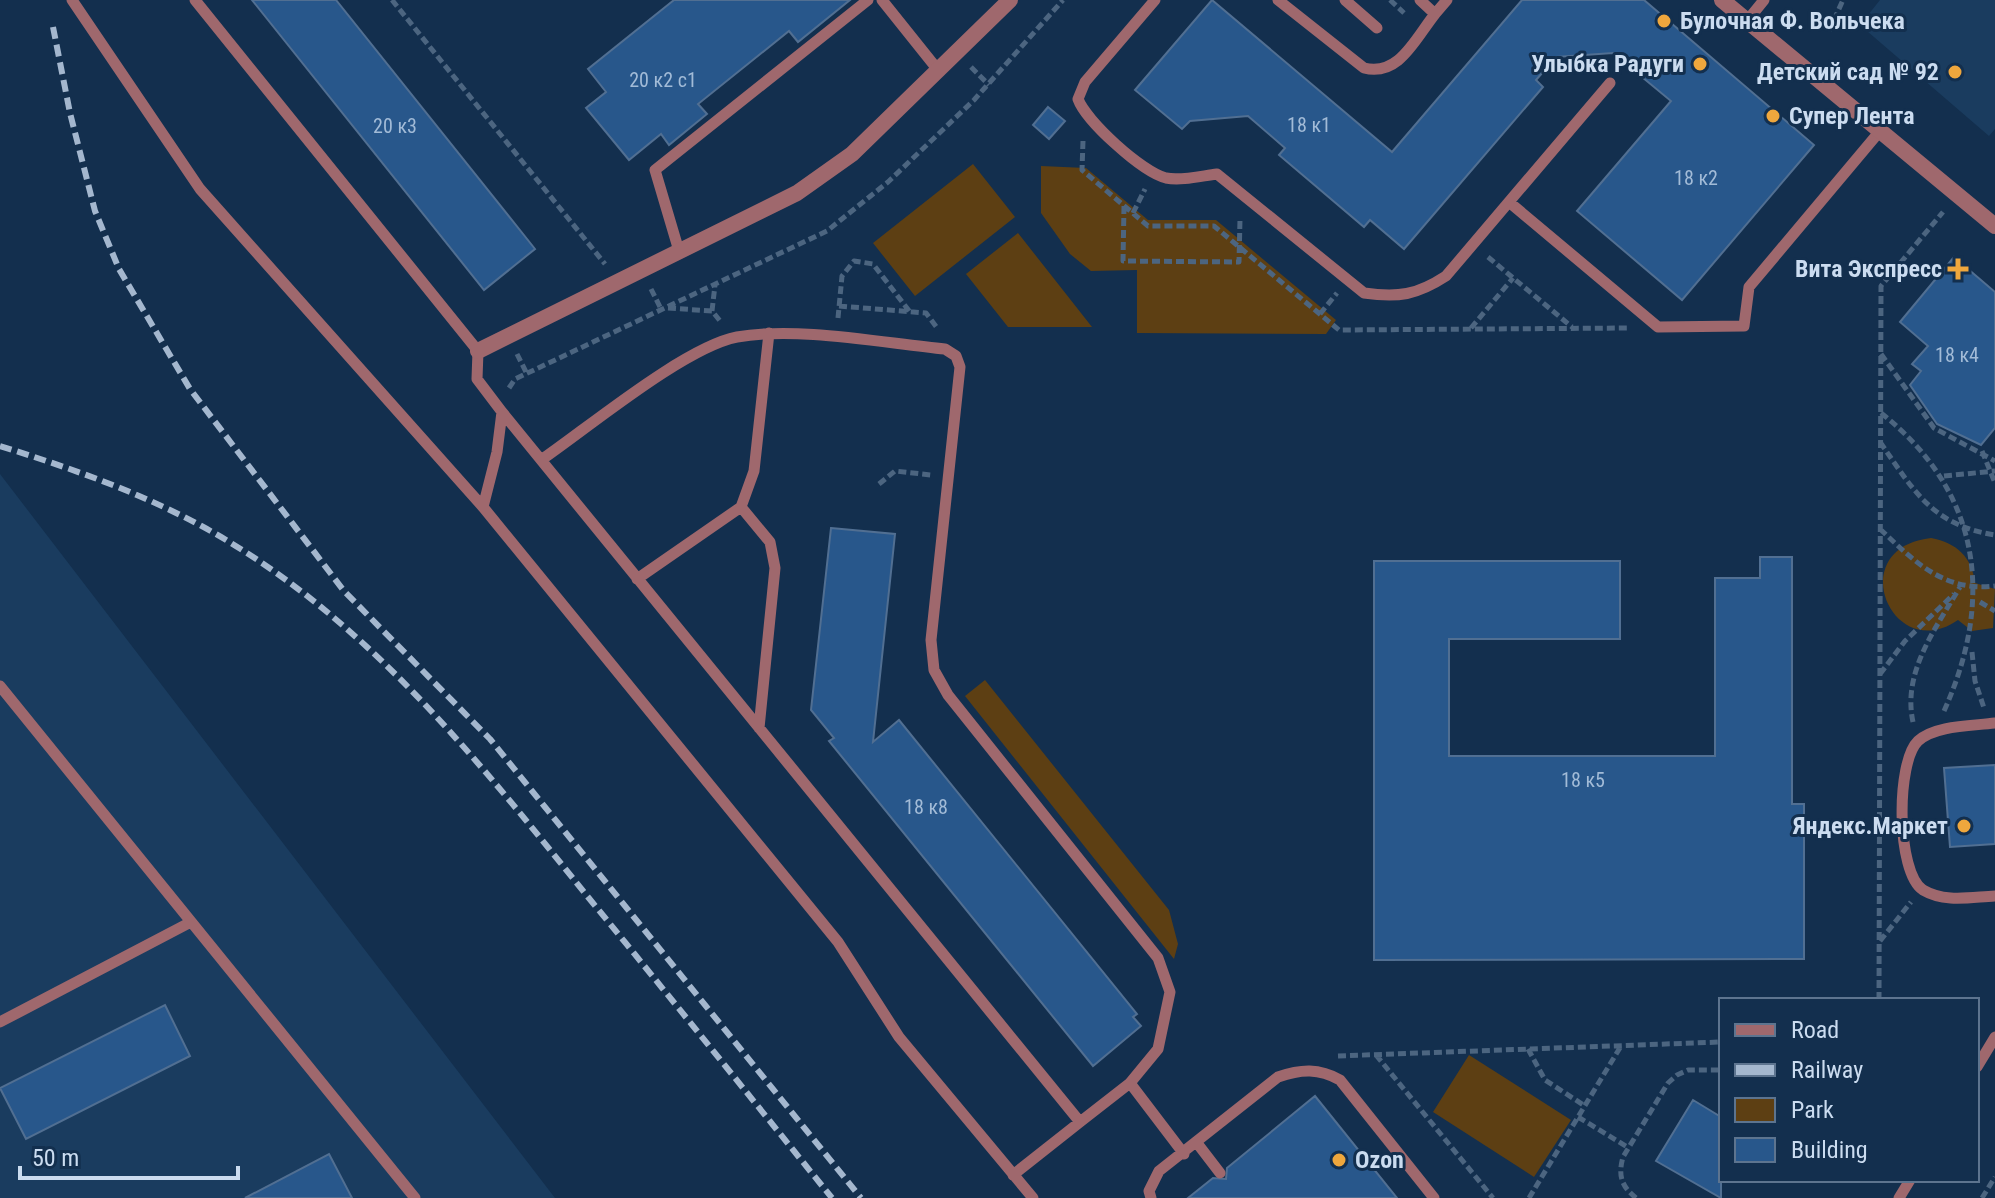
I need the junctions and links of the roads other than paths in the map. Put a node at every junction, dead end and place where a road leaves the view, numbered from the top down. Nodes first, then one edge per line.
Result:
1 (72, 0) edge
2 (195, 0) edge
3 (868, 0) edge
4 (882, 0) edge
5 (1010, 0) edge
6 (1155, 0) edge
7 (1278, 0) edge
8 (1345, 0) edge
9 (1420, 0) edge
10 (1447, 0) edge
11 (1722, 0) edge
12 (1764, 0) edge
13 (1435, 14) junction
14 (1747, 21) junction
15 (1377, 28) dead end
16 (938, 70) junction
17 (1610, 83) dead end
18 (1880, 131) junction
19 (1509, 202) junction
20 (1995, 226) edge
21 (679, 251) junction
22 (769, 333) junction
23 (478, 351) junction
24 (502, 412) junction
25 (541, 460) junction
26 (483, 507) junction
27 (741, 507) junction
28 (637, 579) junction
29 (0, 686) edge
30 (1995, 723) edge
31 (759, 728) junction
32 (1995, 896) edge
33 (191, 922) junction
34 (0, 1022) edge
35 (1995, 1037) edge
36 (1979, 1064) edge
37 (1130, 1083) junction
38 (1080, 1122) junction
39 (1197, 1143) junction
40 (1184, 1154) junction
41 (1220, 1173) dead end
42 (1013, 1175) junction
43 (415, 1198) edge
44 (1033, 1198) edge
45 (1151, 1198) edge
46 (1434, 1198) edge

1 - 26 lane
2 - 23 lane
3 - 21 lane
4 - 16 lane
5 - 16 street
6 - 19 lane
7 - 13 lane
8 - 15 lane
9 - 13 lane
10 - 13 lane
11 - 14 street
12 - 14 lane
14 - 18 street
16 - 21 street
17 - 19 lane
18 - 19 lane
18 - 20 street
21 - 23 street
22 - 25 lane
22 - 27 lane
22 - 37 lane
23 - 24 lane
24 - 25 lane
24 - 26 lane
25 - 28 lane
26 - 42 lane
27 - 28 lane
27 - 31 lane
28 - 31 lane
29 - 33 lane
30 - 32 lane
31 - 38 lane
33 - 34 lane
33 - 43 lane
35 - 36 lane
37 - 38 lane
37 - 40 lane
38 - 42 lane
39 - 40 lane
39 - 41 lane
39 - 46 lane
40 - 45 lane
42 - 44 lane

